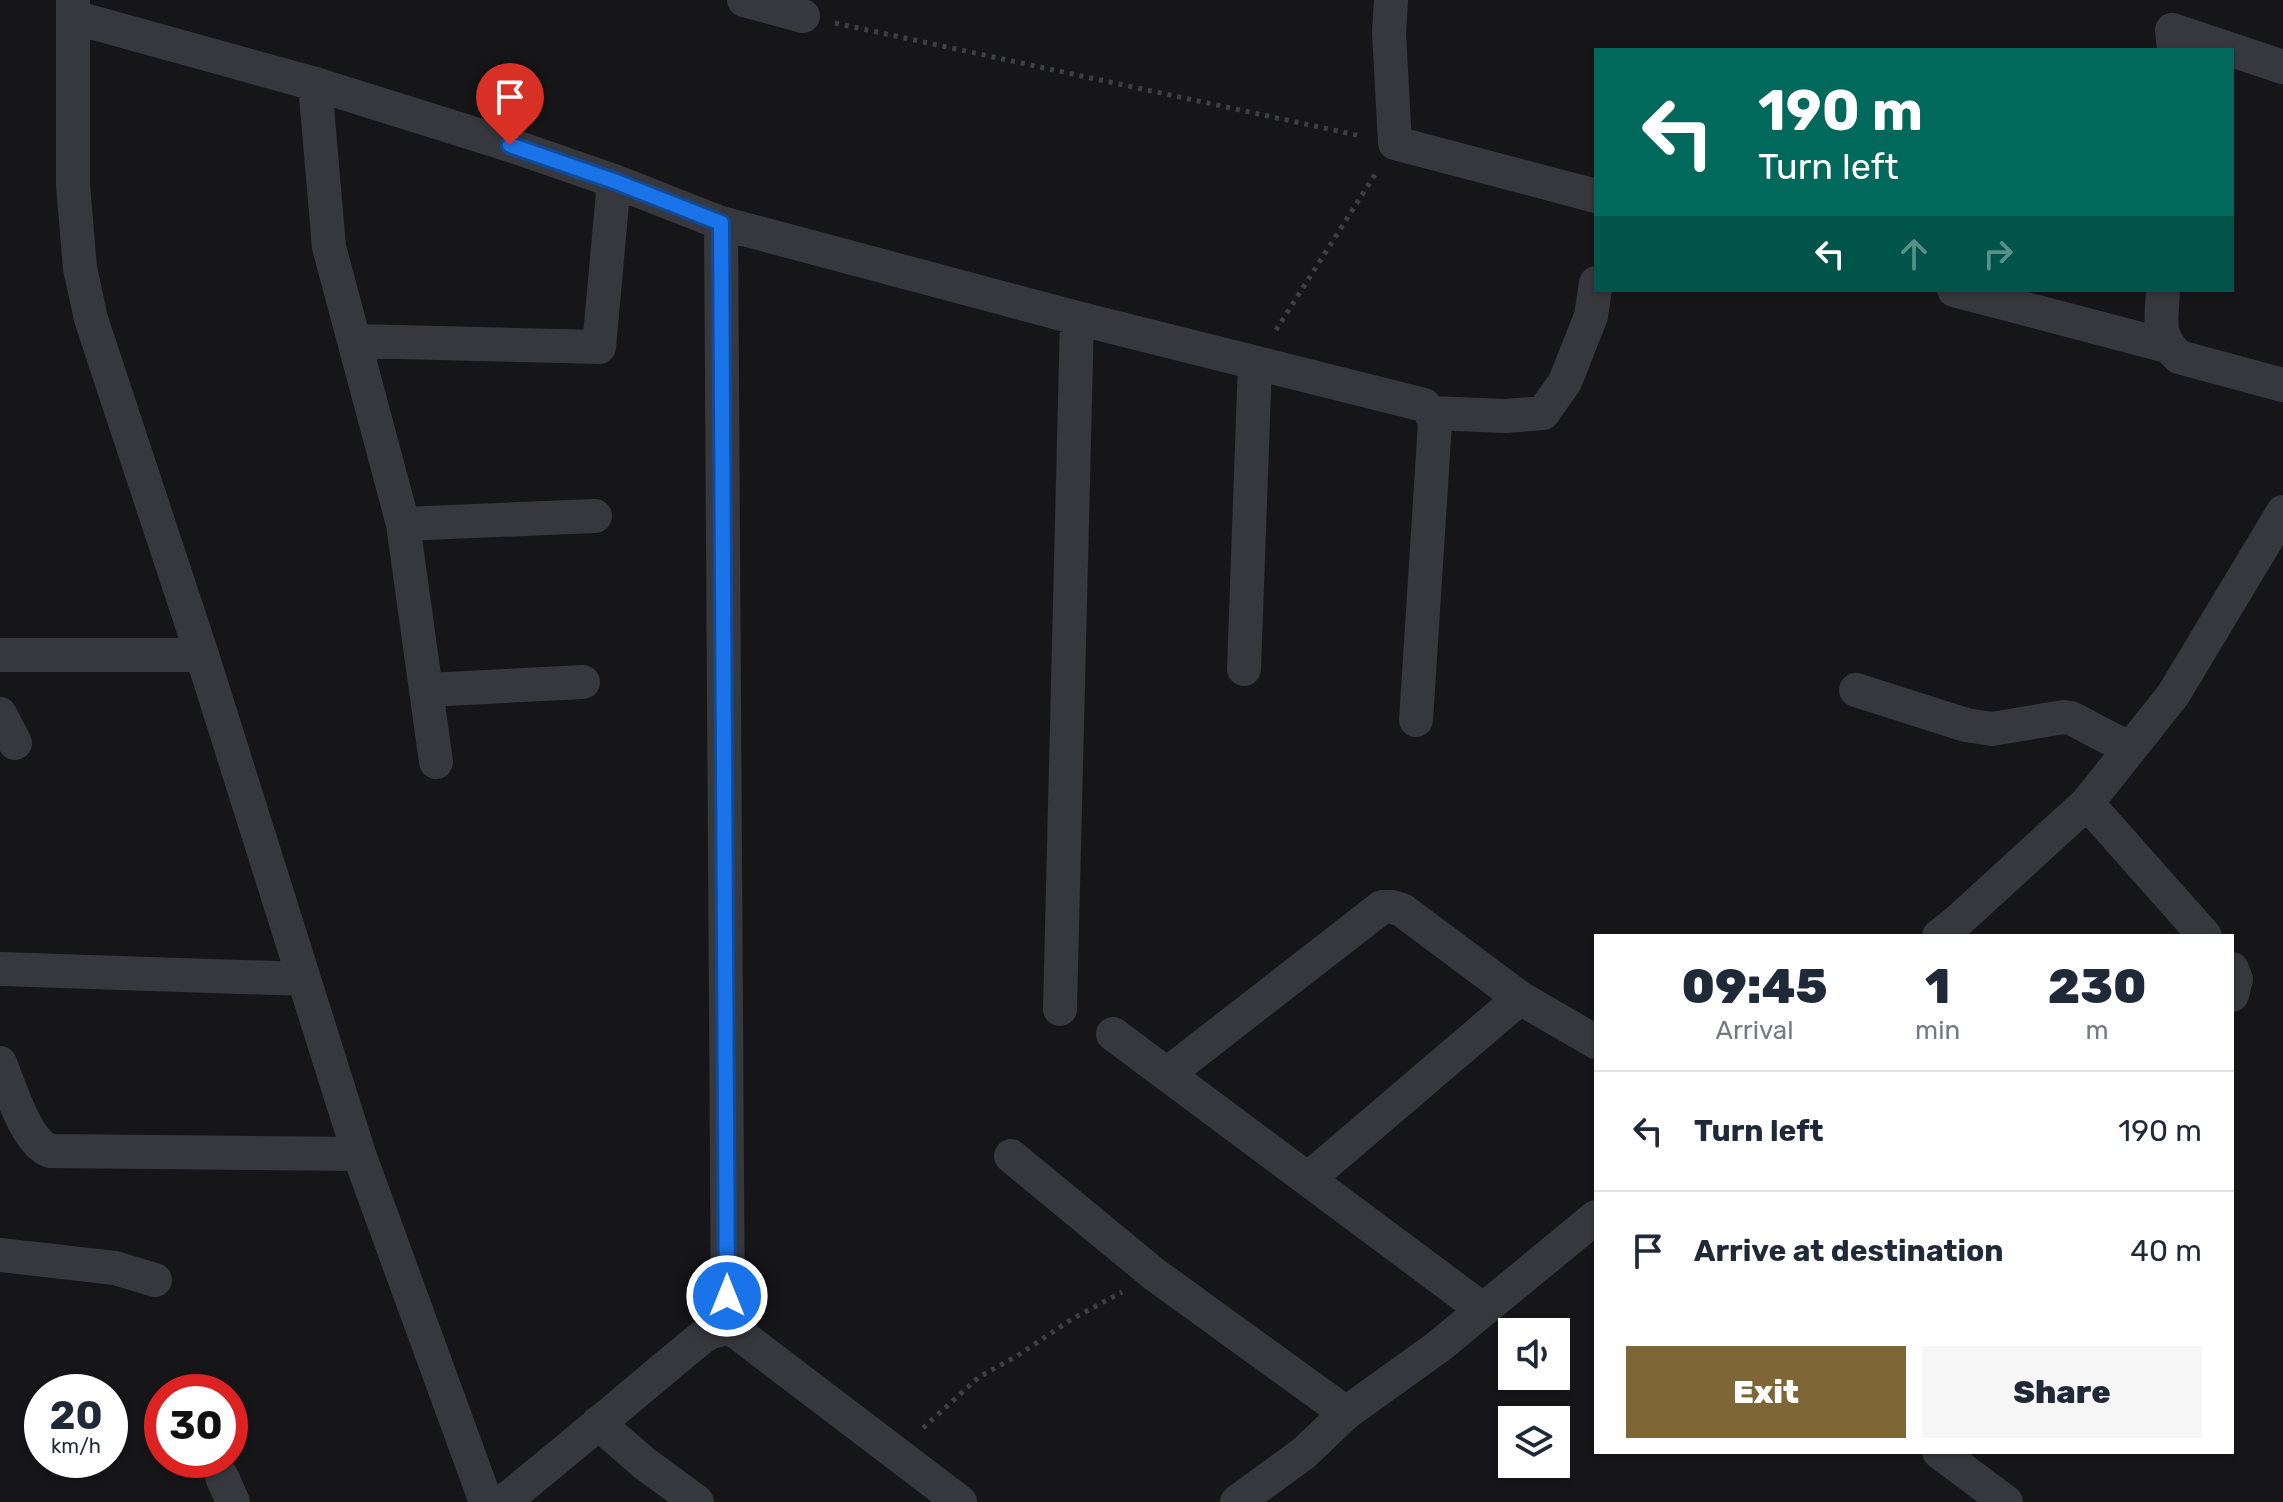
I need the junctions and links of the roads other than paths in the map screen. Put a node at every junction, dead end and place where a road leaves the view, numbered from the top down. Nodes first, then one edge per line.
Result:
1 (744, 0) edge
2 (1391, 0) edge
3 (73, 9) edge
4 (803, 16) road end
5 (2174, 48) edge
6 (2226, 48) edge
7 (2234, 51) edge
8 (2283, 67) edge
9 (315, 84) junction
10 (614, 181) junction
11 (1594, 195) edge
12 (721, 223) junction
13 (1595, 292) edge
14 (1962, 292) edge
15 (2163, 292) edge
16 (1077, 318) junction
17 (356, 341) junction
18 (2167, 346) junction
19 (1255, 363) junction
20 (2283, 385) edge
21 (1431, 413) junction
22 (2283, 512) edge
23 (595, 516) dead end
24 (403, 524) junction
25 (0, 655) edge
26 (202, 655) junction
27 (1244, 669) dead end
28 (583, 682) dead end
29 (427, 690) junction
30 (1856, 690) dead end
31 (1416, 720) dead end
32 (2130, 749) junction
33 (436, 762) dead end
34 (2087, 803) junction
35 (1960, 931) edge
36 (2203, 934) edge
37 (0, 969) edge
38 (304, 979) junction
39 (1520, 998) junction
40 (1060, 1009) dead end
41 (1113, 1034) dead end
42 (1594, 1041) edge
43 (0, 1063) edge
44 (1167, 1074) junction
45 (359, 1154) junction
46 (1011, 1156) dead end
47 (1308, 1179) junction
48 (1594, 1219) edge
49 (0, 1255) edge
50 (155, 1280) dead end
51 (1482, 1309) junction
52 (728, 1328) junction
53 (1346, 1413) junction
54 (598, 1423) junction
55 (1942, 1454) edge
56 (486, 1502) edge
57 (503, 1502) edge
58 (697, 1502) edge
59 (960, 1502) edge
60 (1237, 1502) edge
61 (2006, 1502) edge

1 - 4 street
2 - 11 street
3 - 9 street
3 - 26 street
5 - 6 street
7 - 8 street
9 - 10 street
9 - 17 street
10 - 12 street
10 - 17 street
12 - 16 street
12 - 52 street
13 - 21 street
14 - 18 street
15 - 18 street
16 - 19 street
16 - 40 street
17 - 24 street
18 - 20 street
19 - 21 street
19 - 27 street
21 - 31 street
22 - 32 street
23 - 24 street
24 - 29 street
25 - 26 street
26 - 38 street
28 - 29 street
29 - 33 street
30 - 32 street
32 - 34 street
34 - 35 street
34 - 36 street
37 - 38 street
38 - 45 street
39 - 42 street
39 - 44 street
39 - 47 street
41 - 44 street
43 - 45 street
44 - 47 street
45 - 56 street
46 - 53 street
47 - 51 street
48 - 51 street
49 - 50 street
51 - 53 street
52 - 54 street
52 - 59 street
53 - 60 street
54 - 57 street
54 - 58 street
55 - 61 street

